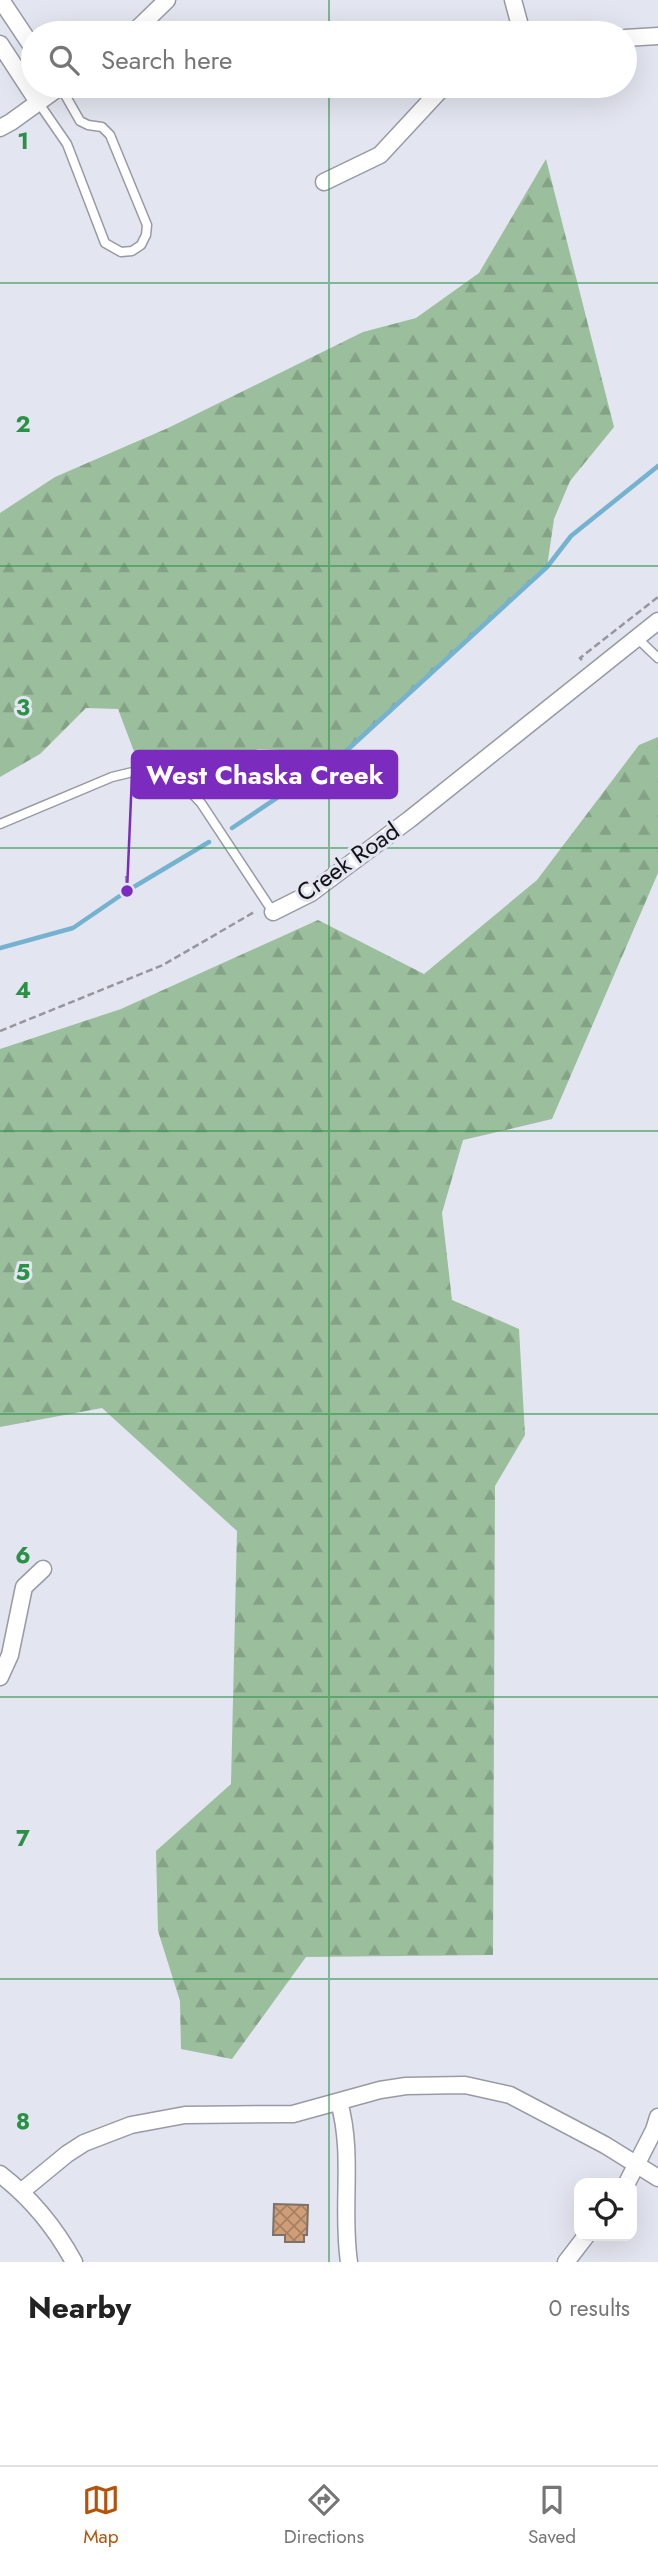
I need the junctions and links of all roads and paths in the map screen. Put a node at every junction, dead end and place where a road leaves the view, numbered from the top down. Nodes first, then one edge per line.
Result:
1 (1, 0) edge
2 (167, 0) edge
3 (513, 0) edge
4 (146, 21) edge
5 (519, 21) edge
6 (21, 30) edge
7 (658, 36) edge
8 (637, 37) edge
9 (0, 44) edge
10 (21, 76) edge
11 (35, 98) edge
12 (44, 98) edge
13 (67, 98) edge
14 (433, 98) edge
15 (38, 102) junction
16 (0, 128) edge
17 (324, 182) dead end
18 (658, 597) edge
19 (658, 621) edge
20 (637, 638) junction
21 (658, 658) edge
22 (593, 673) junction
23 (0, 824) edge
24 (126, 876) dead end
25 (127, 891) dead end
26 (273, 912) junction
27 (0, 1031) edge
28 (43, 1569) dead end
29 (0, 1677) edge
30 (339, 2102) junction
31 (658, 2117) edge
32 (638, 2164) junction
33 (0, 2174) edge
34 (630, 2178) edge
35 (658, 2178) edge
36 (22, 2191) junction
37 (582, 2241) edge
38 (74, 2262) edge
39 (349, 2262) edge
40 (566, 2262) edge

1 - 6 street
2 - 4 street
3 - 5 street
7 - 8 street
9 - 10 street
11 - 15 street
12 - 15 street
13 - 15 lane
14 - 17 street
15 - 16 street
18 - 22 path
19 - 20 street, Creek Road
20 - 21 lane
20 - 22 street, Creek Road
22 - 26 street, Creek Road
23 - 26 lane
24 - 25 path
26 - 27 path, Creek Road
28 - 29 street
30 - 32 street
30 - 36 street
30 - 39 street
31 - 32 street
32 - 34 street
32 - 35 street
33 - 36 street
36 - 38 street
37 - 40 street

